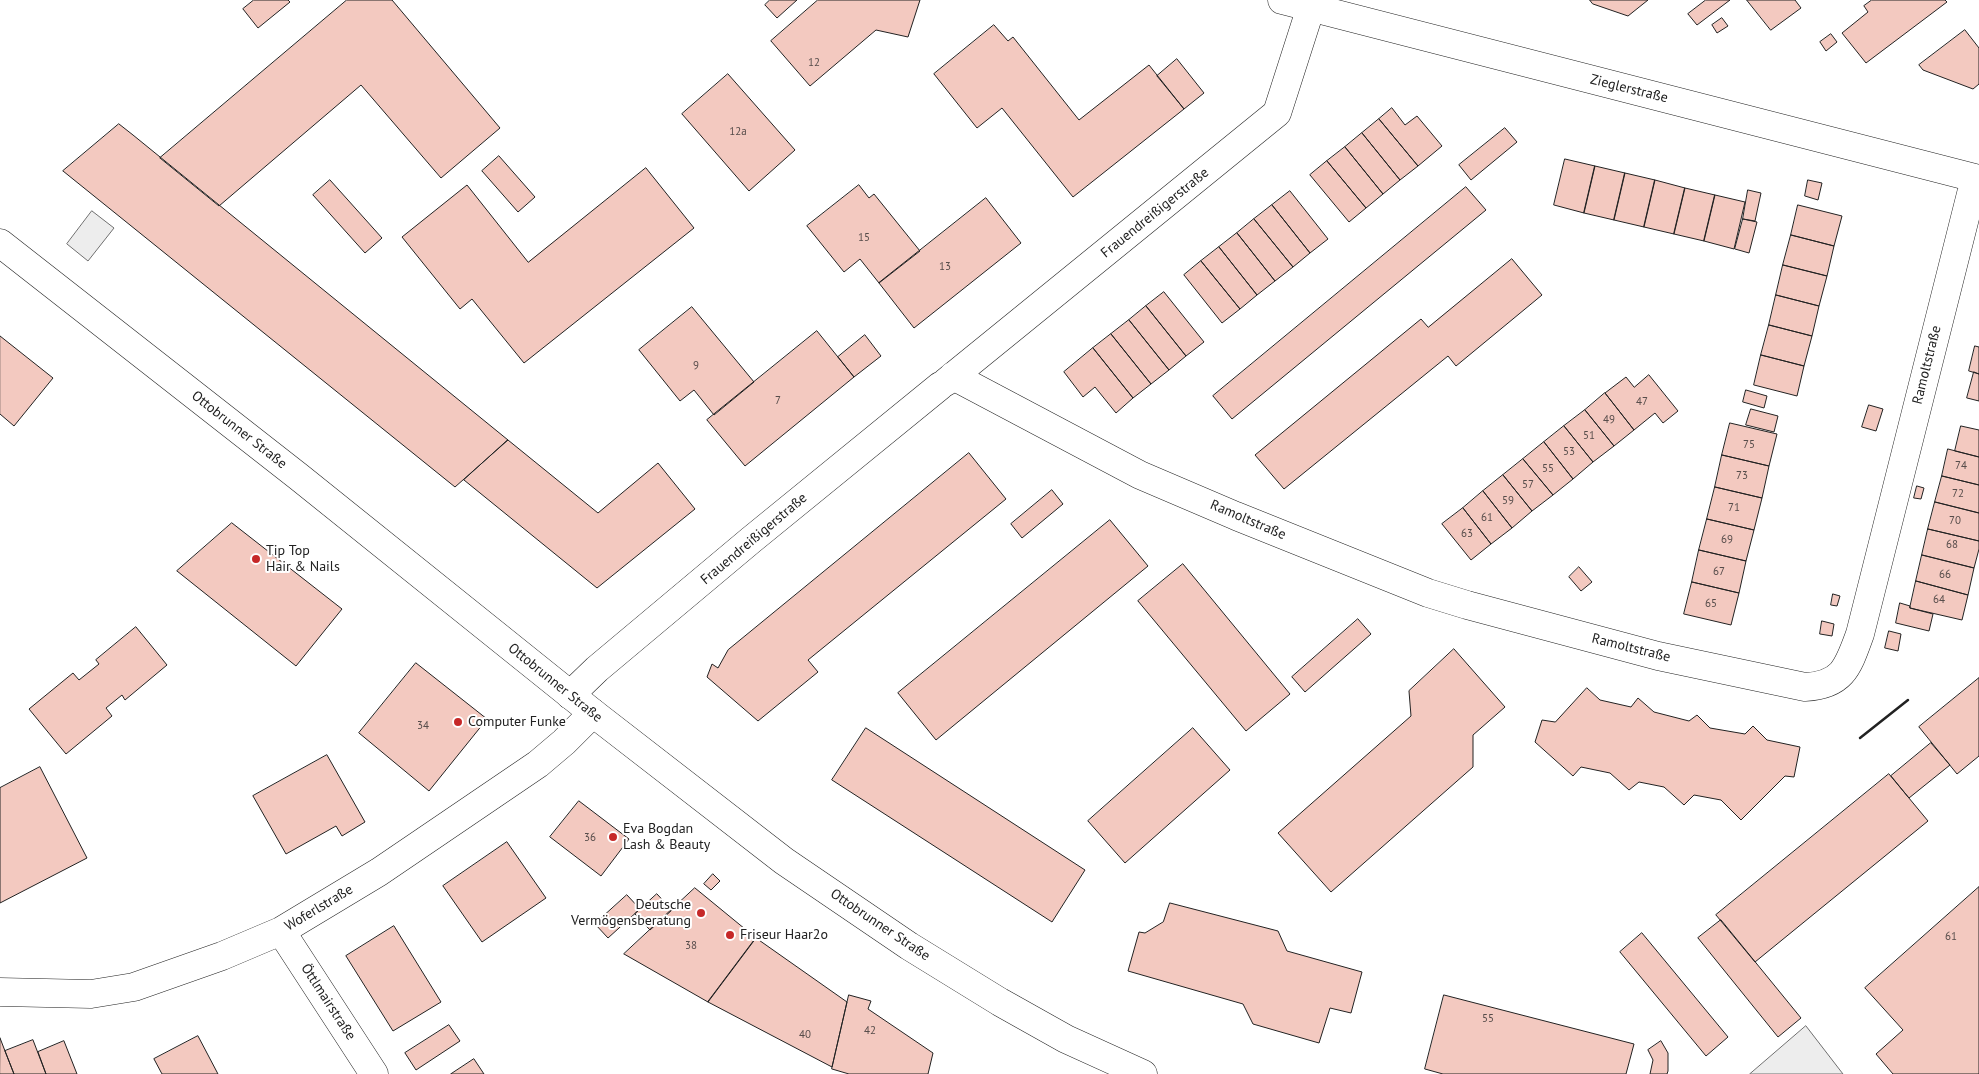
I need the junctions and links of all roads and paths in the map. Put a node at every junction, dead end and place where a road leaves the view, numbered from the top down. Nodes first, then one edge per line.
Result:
1 (1282, 0) edge
2 (1311, 8) junction
3 (1977, 177) edge
4 (0, 242) edge
5 (946, 381) junction
6 (570, 695) junction
7 (593, 713) junction
8 (281, 931) junction
9 (0, 992) edge
10 (374, 1074) edge
11 (1143, 1074) edge

1 - 2 street, Zieglerstraße
2 - 3 street, Zieglerstraße
2 - 5 street, Frauendreißigerstraße
3 - 5 street, Ramoltstraße
4 - 6 street, Ottobrunner Straße
5 - 6 street, Frauendreißigerstraße
6 - 7 street, Ottobrunner Straße
7 - 8 street, Woferlstraße
7 - 11 street, Ottobrunner Straße
8 - 9 street, Woferlstraße
8 - 10 street, Öttlmairstraße

